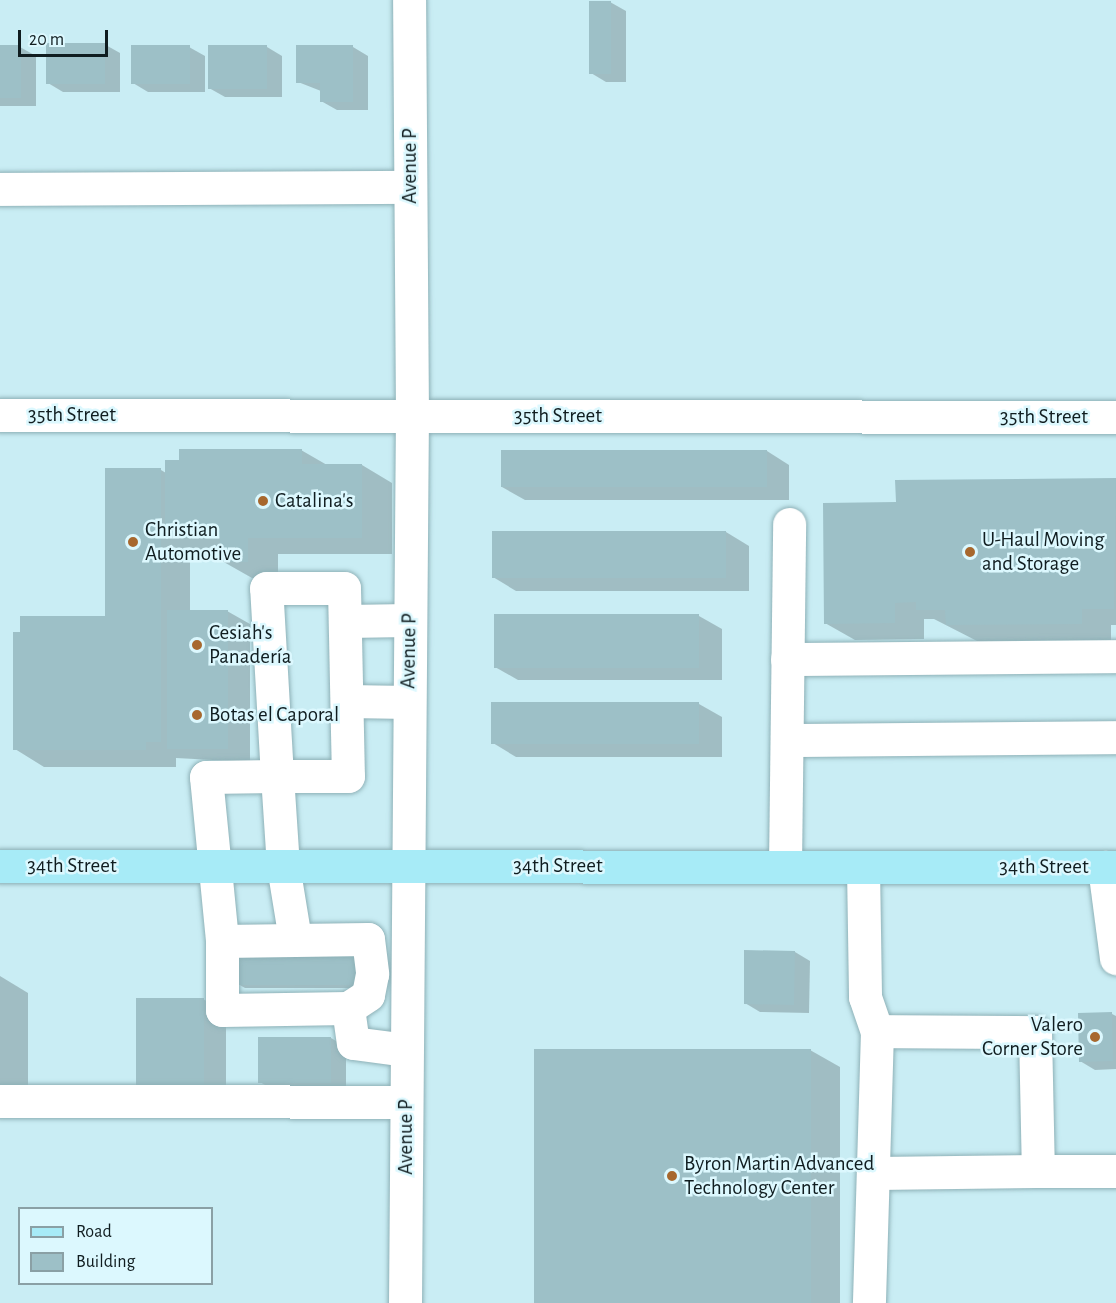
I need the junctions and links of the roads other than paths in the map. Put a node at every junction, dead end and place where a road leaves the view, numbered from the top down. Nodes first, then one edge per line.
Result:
1 (409, 0) edge
2 (410, 187) junction
3 (0, 189) edge
4 (0, 415) edge
5 (412, 416) junction
6 (1116, 417) edge
7 (789, 524) dead end
8 (410, 620) junction
9 (346, 621) junction
10 (1116, 656) edge
11 (788, 658) junction
12 (347, 701) junction
13 (409, 702) junction
14 (1116, 737) edge
15 (787, 740) junction
16 (277, 776) junction
17 (0, 866) edge
18 (214, 866) junction
19 (283, 866) junction
20 (406, 866) junction
21 (785, 866) junction
22 (863, 867) junction
23 (1110, 867) edge
24 (295, 939) junction
25 (222, 941) junction
26 (1115, 949) edge
27 (372, 974) junction
28 (406, 975) junction
29 (348, 1008) junction
30 (877, 1031) junction
31 (406, 1050) junction
32 (0, 1101) edge
33 (406, 1102) junction
34 (1038, 1171) junction
35 (1116, 1171) edge
36 (873, 1173) junction
37 (405, 1303) edge
38 (869, 1303) edge

1 - 2 street, Avenue P
2 - 3 street
2 - 5 street, Avenue P
4 - 5 street, 35th Street
5 - 6 street, 35th Street
5 - 8 street, Avenue P
7 - 11 street
8 - 9 street
8 - 13 street, Avenue P
9 - 12 street
9 - 16 street
10 - 11 street
11 - 15 street
12 - 13 street
12 - 16 street
13 - 20 street, Avenue P
14 - 15 street
15 - 21 street
16 - 18 street
16 - 19 street
17 - 18 main road, 34th Street
18 - 19 main road, 34th Street
18 - 25 street
19 - 20 main road, 34th Street
19 - 24 street
20 - 21 main road, 34th Street
20 - 28 street, Avenue P
21 - 22 main road, 34th Street
22 - 23 main road, 34th Street
22 - 30 street
23 - 26 street
24 - 25 street
24 - 27 street
25 - 29 street
27 - 28 street
27 - 29 street
28 - 31 street, Avenue P
29 - 31 street
30 - 34 street
30 - 36 street
31 - 33 street, Avenue P
32 - 33 street
33 - 37 street, Avenue P
34 - 35 street
34 - 36 street
36 - 38 street

